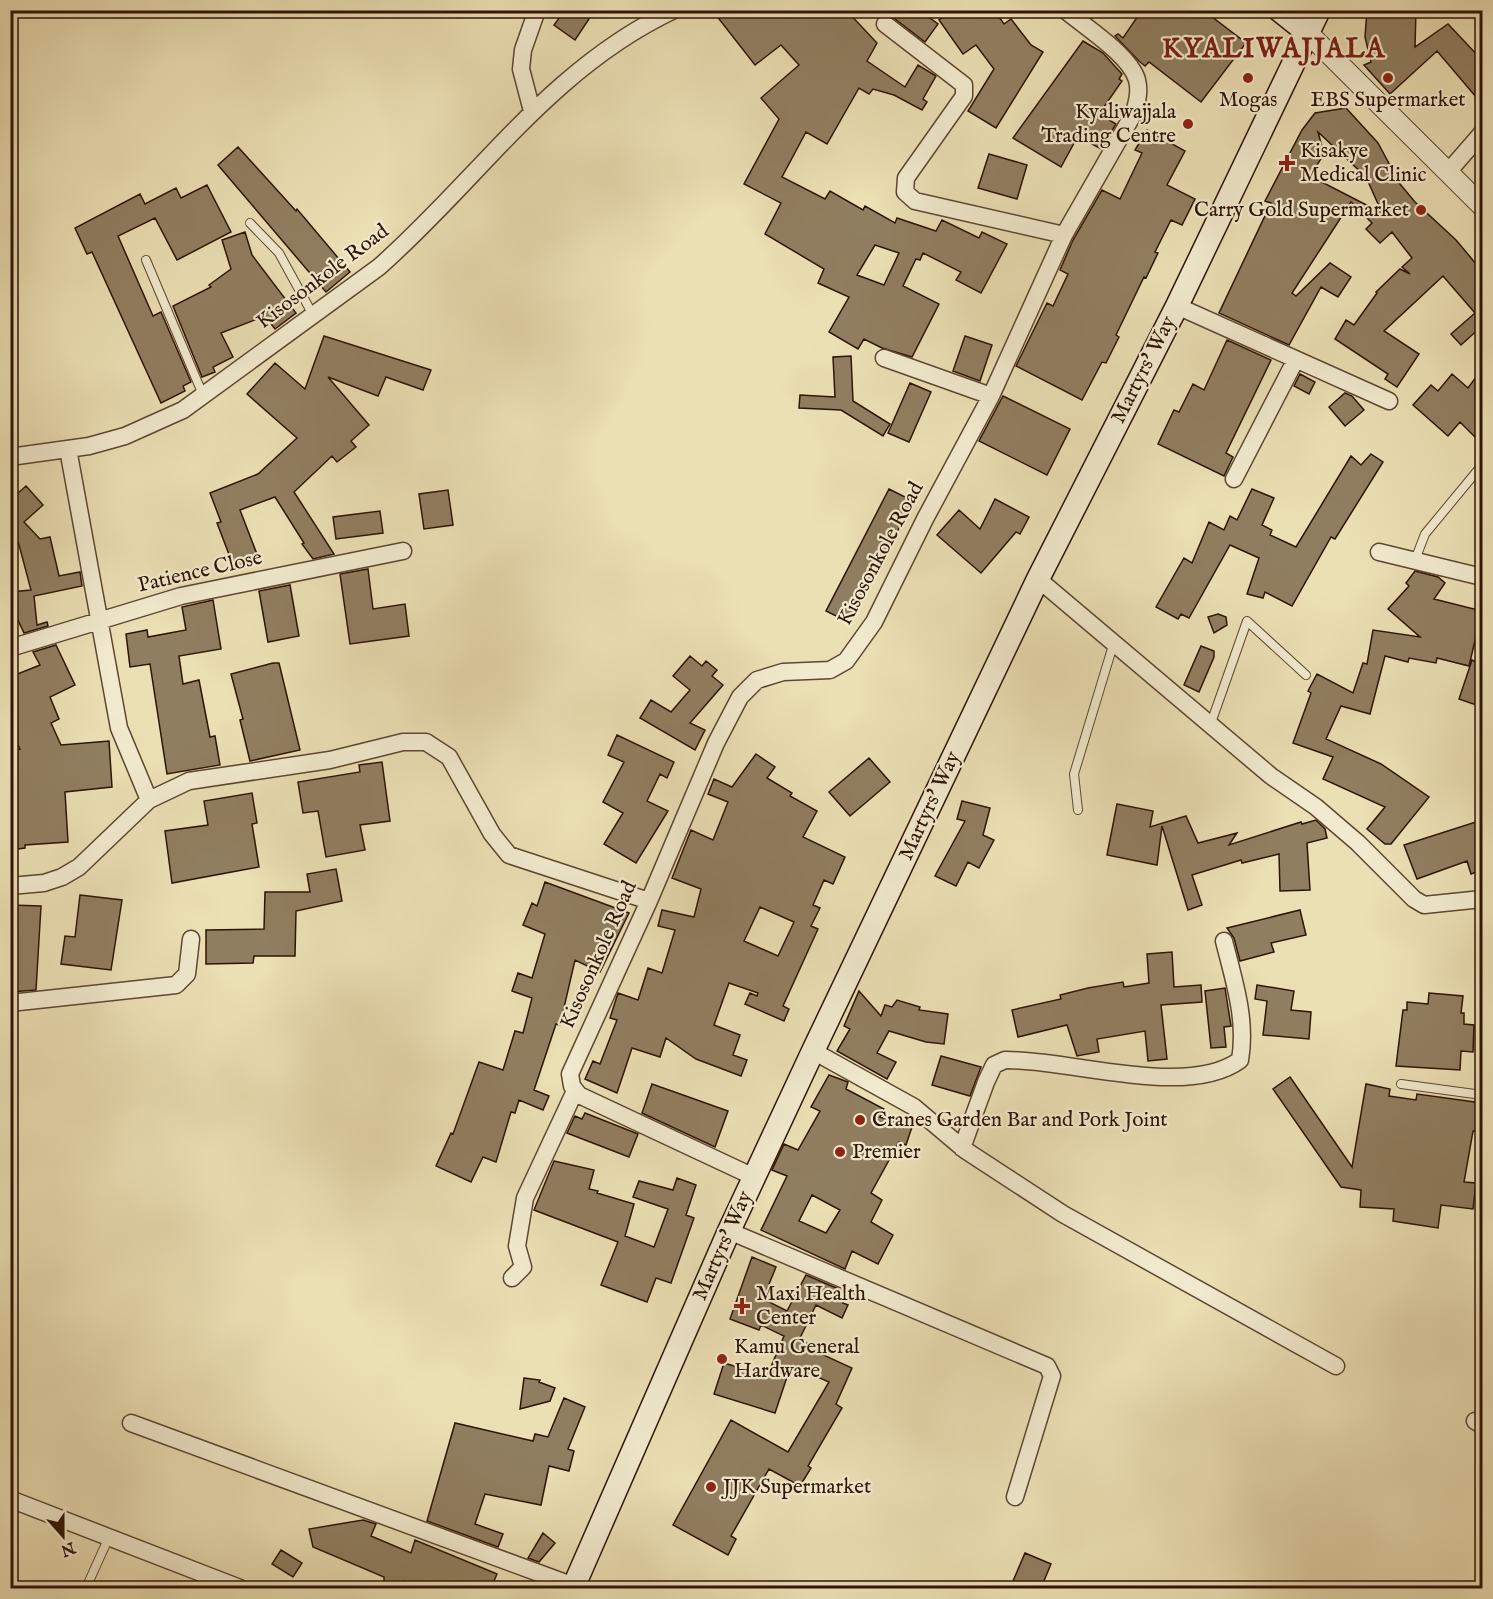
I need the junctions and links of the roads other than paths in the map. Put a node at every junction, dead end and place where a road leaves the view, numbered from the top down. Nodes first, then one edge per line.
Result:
1 (537, 10) edge
2 (674, 10) edge
3 (1065, 10) edge
4 (1279, 10) edge
5 (1320, 10) edge
6 (885, 24) dead end
7 (1309, 34) junction
8 (531, 111) junction
9 (1482, 133) edge
10 (1448, 172) junction
11 (1482, 206) edge
12 (250, 223) dead end
13 (1064, 235) junction
14 (146, 260) dead end
15 (1177, 306) junction
16 (314, 316) junction
17 (884, 358) dead end
18 (1295, 361) junction
19 (203, 395) junction
20 (991, 396) junction
21 (1389, 401) dead end
22 (68, 449) junction
23 (10, 457) edge
24 (1482, 465) edge
25 (1234, 479) dead end
26 (403, 551) dead end
27 (1379, 552) dead end
28 (1415, 560) junction
29 (1482, 577) edge
30 (1038, 579) junction
31 (98, 621) junction
32 (1114, 642) junction
33 (10, 648) edge
34 (1306, 675) dead end
35 (1211, 723) junction
36 (149, 800) junction
37 (1078, 810) dead end
38 (10, 886) edge
39 (1482, 899) edge
40 (649, 901) junction
41 (191, 939) dead end
42 (1224, 941) dead end
43 (10, 1003) edge
44 (813, 1051) junction
45 (1401, 1084) dead end
46 (575, 1091) junction
47 (1482, 1095) edge
48 (962, 1148) junction
49 (754, 1177) junction
50 (729, 1231) junction
51 (512, 1278) dead end
52 (1336, 1366) dead end
53 (131, 1423) dead end
54 (1015, 1497) dead end
55 (10, 1499) edge
56 (109, 1537) junction
57 (574, 1587) edge
58 (86, 1588) edge
59 (240, 1588) edge

1 - 8 street
2 - 8 street, Kisosonkole Road
3 - 13 street, Kisosonkole Road
4 - 7 main road
5 - 7 main road, Martyrs' Way
6 - 13 street
7 - 10 street
7 - 15 main road, Martyrs' Way
8 - 16 street, Kisosonkole Road
9 - 10 street
10 - 11 street
12 - 16 lane
13 - 20 street, Kisosonkole Road
14 - 19 lane
15 - 18 street
15 - 30 main road, Martyrs' Way
16 - 19 street, Kisosonkole Road
17 - 20 street
18 - 21 street
18 - 25 street
19 - 22 street, Kisosonkole Road
20 - 40 street, Kisosonkole Road
22 - 23 street, Kisosonkole Road
22 - 31 street
24 - 28 lane
26 - 31 street, Patience Close
27 - 28 street
28 - 29 street
30 - 32 street
30 - 44 main road, Martyrs' Way
31 - 33 street, Patience Close
31 - 36 street
32 - 35 street
32 - 37 lane
34 - 35 lane
35 - 39 street
36 - 38 street
36 - 40 street
40 - 46 street, Kisosonkole Road
41 - 43 street
42 - 48 street
44 - 48 street
44 - 49 main road, Martyrs' Way
45 - 47 lane
46 - 49 street
46 - 51 street
48 - 52 street
49 - 50 main road, Martyrs' Way
50 - 54 street
50 - 57 main road, Martyrs' Way
53 - 57 street
55 - 56 street
56 - 58 lane
56 - 59 street

